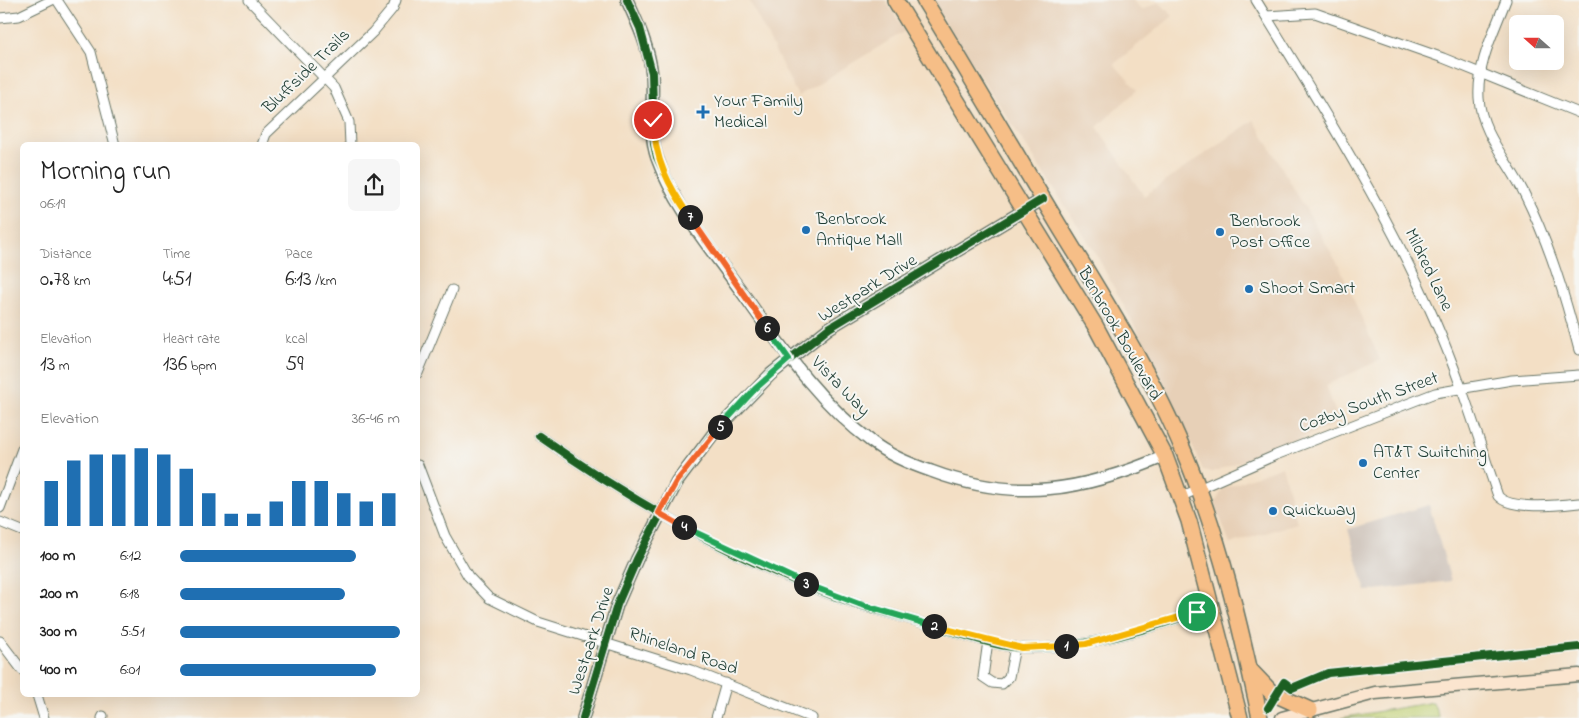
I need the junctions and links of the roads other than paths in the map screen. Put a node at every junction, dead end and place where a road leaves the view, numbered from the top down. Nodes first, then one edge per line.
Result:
1 (52, 0) edge
2 (57, 0) edge
3 (249, 0) edge
4 (396, 0) edge
5 (627, 0) edge
6 (895, 0) edge
7 (924, 0) edge
8 (1256, 0) edge
9 (1506, 0) edge
10 (1266, 16) junction
11 (0, 18) edge
12 (1480, 74) junction
13 (325, 78) junction
14 (1579, 112) edge
15 (114, 142) edge
16 (263, 142) edge
17 (350, 142) edge
18 (1043, 199) junction
19 (1024, 211) junction
20 (452, 290) dead end
21 (1579, 350) edge
22 (789, 359) junction
23 (420, 368) edge
24 (1579, 375) edge
25 (1462, 388) junction
26 (538, 436) dead end
27 (20, 454) edge
28 (1165, 456) junction
29 (420, 470) edge
30 (1198, 489) junction
31 (1180, 497) junction
32 (1579, 503) edge
33 (0, 508) edge
34 (659, 513) junction
35 (0, 522) edge
36 (20, 530) edge
37 (1212, 607) junction
38 (0, 641) edge
39 (988, 641) junction
40 (605, 642) junction
41 (1015, 646) junction
42 (20, 667) edge
43 (1249, 668) junction
44 (1579, 675) edge
45 (726, 683) junction
46 (38, 697) edge
47 (1306, 714) edge
48 (44, 718) edge
49 (583, 718) edge
50 (716, 718) edge
51 (812, 718) edge
52 (1240, 718) edge
53 (1260, 718) edge
54 (1282, 718) edge

1 - 11 street
2 - 15 street
3 - 13 street
4 - 13 street, Bluffside Trails
5 - 22 street, Vista Way
6 - 19 highway, Benbrook Boulevard
7 - 18 highway, Benbrook Boulevard
8 - 10 street, Mildred Lane
9 - 12 street
10 - 12 street
10 - 25 street, Mildred Lane
12 - 14 street
12 - 21 street
13 - 16 street, Bluffside Trails
13 - 17 street
18 - 19 street, Westpark Drive
18 - 30 highway, Benbrook Boulevard
19 - 22 street, Westpark Drive
19 - 28 highway, Benbrook Boulevard
20 - 23 street
22 - 28 street, Vista Way
22 - 34 street, Westpark Drive
24 - 25 street, Cozby South Street
25 - 30 street, Cozby South Street
25 - 32 street, Mildred Lane
26 - 34 street
27 - 33 street
28 - 31 highway, Benbrook Boulevard
29 - 40 street, Rhineland Road
30 - 31 street, Cozby South Street
30 - 43 highway, Benbrook Boulevard
31 - 37 highway, Benbrook Boulevard
34 - 39 street
34 - 40 street, Westpark Drive
35 - 36 street
37 - 41 street
37 - 52 highway, Benbrook Boulevard
38 - 42 street
39 - 41 street
39 - 41 street
40 - 45 street, Rhineland Road
40 - 49 street, Westpark Drive
43 - 47 highway
43 - 53 highway, Benbrook Boulevard
44 - 47 main road
45 - 50 street
45 - 51 street, Rhineland Road
46 - 48 street
47 - 54 main road

